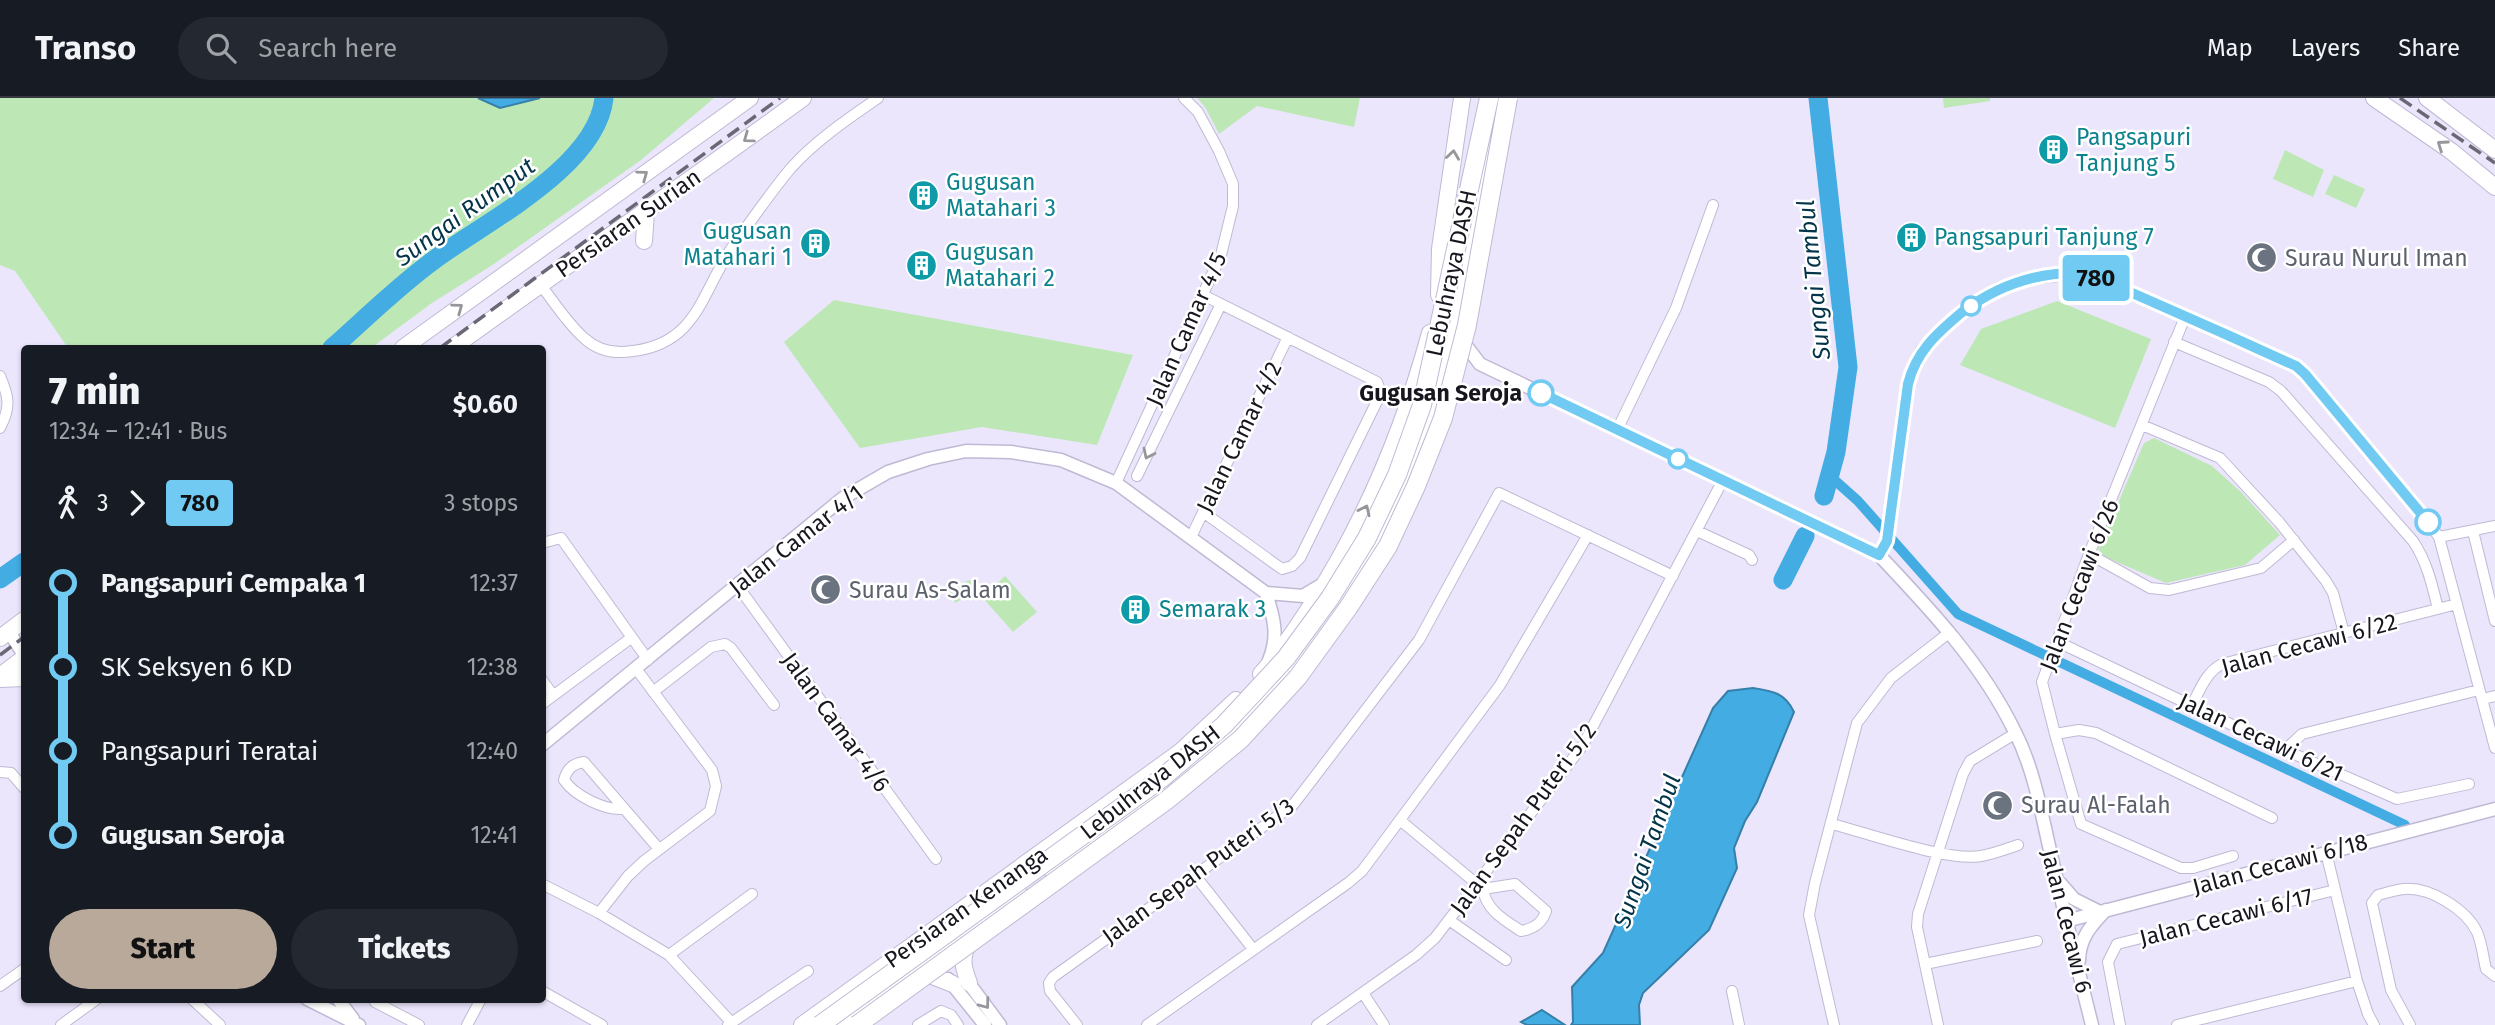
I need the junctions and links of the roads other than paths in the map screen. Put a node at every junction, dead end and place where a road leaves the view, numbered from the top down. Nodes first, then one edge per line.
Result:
1 (750, 98) edge
2 (803, 98) edge
3 (878, 98) edge
4 (1184, 98) edge
5 (1462, 98) edge
6 (1480, 98) edge
7 (1489, 98) edge
8 (1497, 98) edge
9 (1508, 98) edge
10 (2374, 98) edge
11 (2427, 98) edge
12 (2495, 150) edge
13 (2495, 187) edge
14 (1713, 205) dead end
15 (646, 212) junction
16 (644, 241) dead end
17 (540, 284) junction
18 (1203, 295) junction
19 (1439, 295) junction
20 (1221, 304) junction
21 (1453, 316) junction
22 (2185, 317) junction
23 (1287, 337) junction
24 (2174, 342) junction
25 (406, 345) edge
26 (456, 345) edge
27 (1480, 364) junction
28 (0, 376) edge
29 (1434, 398) junction
30 (2142, 425) junction
31 (0, 428) edge
32 (1618, 430) junction
33 (1138, 476) dead end
34 (1723, 480) junction
35 (1116, 483) junction
36 (1203, 512) junction
37 (2495, 526) edge
38 (1697, 531) junction
39 (2473, 531) junction
40 (1588, 535) junction
41 (1191, 537) junction
42 (2439, 537) junction
43 (2294, 540) junction
44 (546, 542) edge
45 (2089, 554) junction
46 (1879, 555) junction
47 (1752, 560) dead end
48 (1673, 576) junction
49 (1329, 578) junction
50 (737, 585) junction
51 (1266, 593) junction
52 (2457, 604) junction
53 (2441, 608) junction
54 (2495, 621) edge
55 (12, 630) edge
56 (1951, 632) junction
57 (2344, 633) junction
58 (631, 638) junction
59 (2058, 642) junction
60 (21, 650) edge
61 (21, 660) edge
62 (648, 660) junction
63 (637, 670) junction
64 (1264, 671) junction
65 (0, 677) edge
66 (21, 678) edge
67 (546, 685) edge
68 (653, 692) junction
69 (553, 695) junction
70 (2481, 695) junction
71 (2495, 696) edge
72 (546, 701) edge
73 (774, 705) dead end
74 (2192, 705) junction
75 (2491, 713) edge
76 (2016, 733) junction
77 (2055, 734) junction
78 (546, 742) edge
79 (2495, 748) edge
80 (2285, 750) junction
81 (0, 772) edge
82 (2469, 784) dead end
83 (21, 785) edge
84 (622, 809) junction
85 (2495, 809) edge
86 (2272, 818) dead end
87 (1401, 821) junction
88 (1085, 822) junction
89 (1832, 824) junction
90 (2018, 845) dead end
91 (659, 849) junction
92 (1937, 852) junction
93 (2326, 852) junction
94 (2233, 856) dead end
95 (936, 859) dead end
96 (2055, 873) junction
97 (1194, 874) junction
98 (1480, 886) junction
99 (546, 887) edge
100 (1030, 889) junction
101 (2335, 890) junction
102 (752, 894) dead end
103 (2103, 911) junction
104 (599, 913) junction
105 (1449, 920) junction
106 (2066, 921) junction
107 (2037, 942) dead end
108 (1253, 949) junction
109 (936, 952) junction
110 (669, 955) junction
111 (1506, 960) dead end
112 (1925, 964) junction
113 (21, 971) edge
114 (808, 971) dead end
115 (2079, 972) junction
116 (2495, 976) edge
117 (2357, 981) junction
118 (961, 984) junction
119 (0, 986) edge
120 (1731, 991) dead end
121 (546, 993) edge
122 (1363, 993) junction
123 (91, 1003) edge
124 (196, 1003) edge
125 (315, 1003) edge
126 (340, 1003) edge
127 (376, 1003) edge
128 (479, 1003) edge
129 (870, 1003) junction
130 (729, 1024) edge
131 (61, 1025) edge
132 (220, 1025) edge
133 (358, 1025) edge
134 (419, 1025) edge
135 (467, 1025) edge
136 (602, 1025) edge
137 (802, 1025) edge
138 (814, 1025) edge
139 (820, 1025) edge
140 (841, 1025) edge
141 (857, 1025) edge
142 (918, 1025) edge
143 (958, 1025) edge
144 (985, 1025) edge
145 (1000, 1025) edge
146 (1077, 1025) edge
147 (1147, 1025) edge
148 (1317, 1025) edge
149 (1384, 1025) edge
150 (1739, 1025) edge
151 (1833, 1025) edge
152 (1938, 1025) edge
153 (2092, 1025) edge
154 (2120, 1025) edge
155 (2178, 1025) edge
156 (2374, 1025) edge
157 (2410, 1025) edge

25 -> 1 main road, Persiaran Surian
2 -> 15 main road, Persiaran Surian
3 - 17 street
4 - 18 street, Jalan Camar 4/5
19 -> 5 main road
6 - 19 main road, Persiaran Kenanga
7 - 139 highway, Lebuhraya DASH, bridge
8 - 21 main road, Persiaran Kenanga
9 - 141 highway, Lebuhraya DASH, bridge
13 -> 10 main road
11 - 12 main road
14 - 32 street
15 - 16 main road
15 - 17 main road, Persiaran Surian
17 - 26 main road, Persiaran Surian
18 - 20 street
18 - 35 street, Jalan Camar 4/5
49 -> 19 main road, Persiaran Kenanga
20 - 23 street
20 -> 33 street
21 - 27 street
21 - 29 main road, Persiaran Kenanga
22 - 24 street, Jalan Cecawi 6/26
22 - 42 street
22 - 46 street
23 - 36 street, Jalan Camar 4/2
23 - 36 street
24 - 30 street, Jalan Cecawi 6/26
24 - 53 street
27 - 29 street
27 - 32 street, Jalan Cecawi 6
28 - 31 street
29 - 100 main road, Persiaran Kenanga
30 - 43 street
30 - 45 street, Jalan Cecawi 6/26
32 - 34 street, Jalan Cecawi 6
34 - 38 street, Jalan Sepah Puteri 5/2
34 - 46 street, Jalan Cecawi 6
35 - 41 street, Jalan Camar 4/1
35 - 50 street, Jalan Camar 4/1
36 - 41 street, Jalan Camar 4/2
37 - 39 street
38 - 47 street
38 - 48 street, Jalan Sepah Puteri 5/2
39 - 42 street
39 - 54 street
40 - 48 street
40 - 87 street
40 - 97 street, Jalan Sepah Puteri 5/3
41 - 51 street, Jalan Camar 4/1
42 - 52 street
43 - 45 street
43 - 57 street
44 - 58 street
45 - 59 street, Jalan Cecawi 6/26
46 - 56 street, Jalan Cecawi 6
48 - 98 street, Jalan Sepah Puteri 5/2
49 - 51 street
49 - 64 main road, Persiaran Kenanga
50 - 62 street, Jalan Camar 4/1
50 - 95 street, Jalan Camar 4/6
51 - 64 street
52 - 53 street
52 - 70 street
53 - 57 street, Jalan Cecawi 6/22
55 - 60 street
56 - 76 street, Jalan Cecawi 6
56 - 89 street
57 - 74 street, Jalan Cecawi 6/22
58 - 62 street
58 - 69 street
59 - 74 street, Jalan Cecawi 6/21
59 - 77 street, Jalan Cecawi 6/26
61 - 65 main road
62 - 63 street, Jalan Camar 4/1
63 - 68 street
63 - 78 street, Jalan Camar 4/1
64 - 88 main road, Persiaran Kenanga
65 - 66 main road
67 - 69 street
68 - 73 street
68 - 91 street
69 - 72 street
70 - 71 street
70 - 75 street
70 - 80 street
74 - 80 street, Jalan Cecawi 6/21
75 - 79 street
76 - 92 street
76 - 96 street, Jalan Cecawi 6
77 - 86 street
77 - 94 street, Jalan Cecawi 6/26
80 - 82 street, Jalan Cecawi 6/21
81 - 83 street
84 - 84 street
84 - 91 street
85 - 93 street, Jalan Cecawi 6/18
87 - 98 street
87 - 108 street
88 - 109 main road
88 - 137 main road, Persiaran Kenanga
89 - 92 street
89 - 151 street
90 - 92 street
91 - 104 street
92 - 112 street
93 - 101 street
93 - 103 street, Jalan Cecawi 6/18
96 - 103 street
96 - 106 street, Jalan Cecawi 6
97 - 108 street
97 - 146 street, Jalan Sepah Puteri 5/3
98 - 98 street
98 - 105 street, Jalan Sepah Puteri 5/2
99 - 104 street
100 - 109 main road, Persiaran Kenanga
100 - 118 main road
101 - 117 street
101 - 154 street, Jalan Cecawi 6/17
102 - 110 street
103 - 106 street, Jalan Cecawi 6/18
103 - 115 street
104 - 110 street
105 - 111 street
105 - 122 street, Jalan Sepah Puteri 5/2
106 - 115 street, Jalan Cecawi 6
107 - 112 street
108 - 147 street
109 - 118 street
109 - 129 main road, Persiaran Kenanga
109 - 138 main road
110 - 130 street
112 - 152 street
113 - 119 street
114 - 130 street
115 - 153 street, Jalan Cecawi 6
116 - 157 street
117 - 155 street
117 - 156 street
118 - 129 main road
118 - 144 street
118 -> 145 street
120 - 150 street
121 - 136 street
122 - 148 street, Jalan Sepah Puteri 5/2
122 - 149 street
123 - 131 street
124 - 132 street
125 - 133 street
126 - 133 street
127 - 134 street
128 - 135 street
129 - 140 main road, Persiaran Kenanga
142 - 143 street

